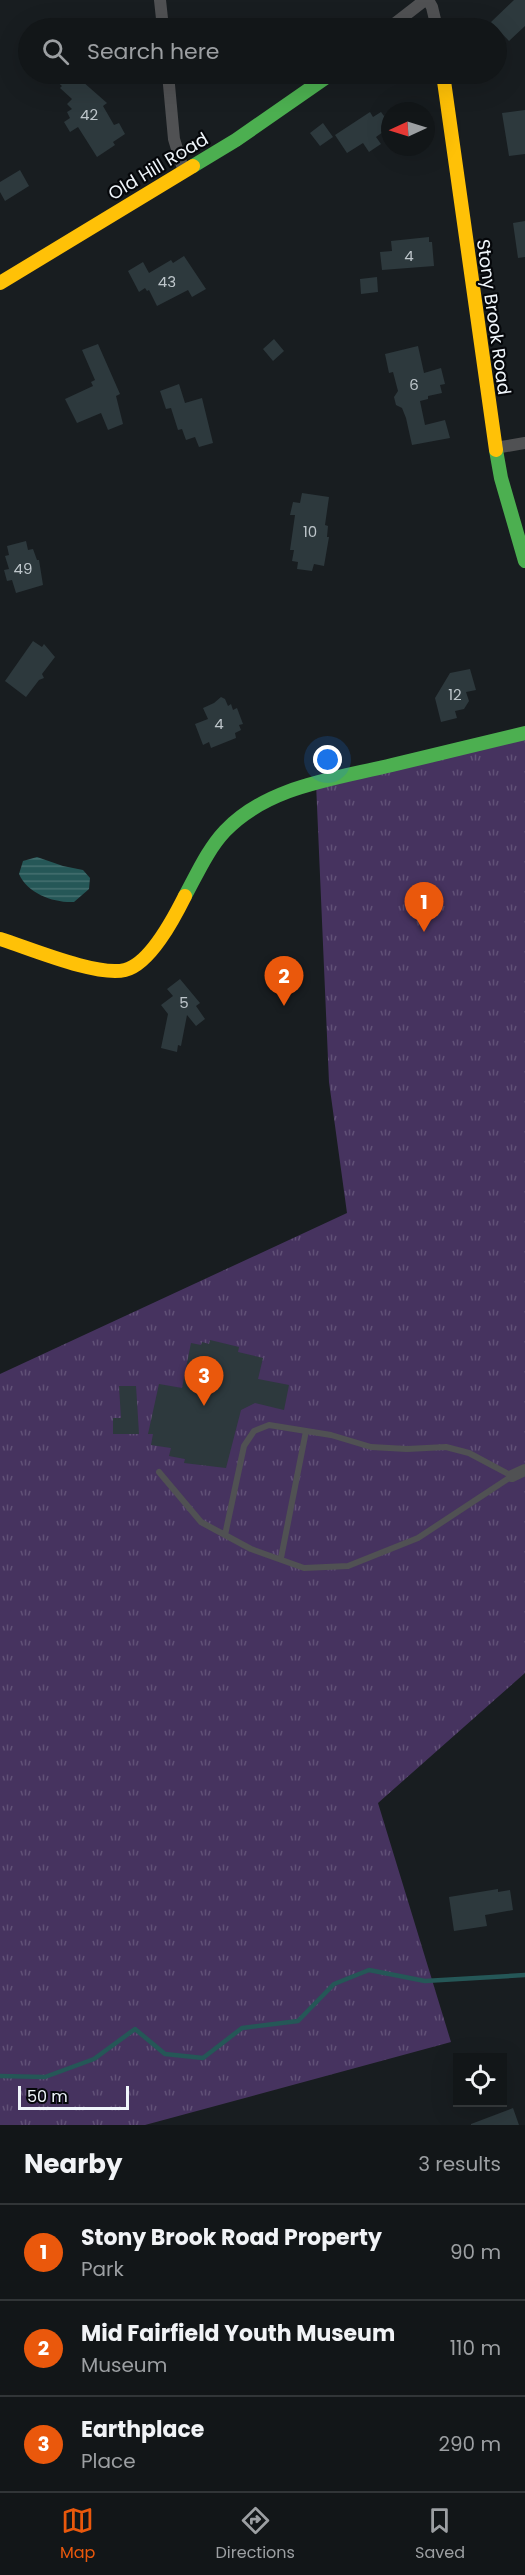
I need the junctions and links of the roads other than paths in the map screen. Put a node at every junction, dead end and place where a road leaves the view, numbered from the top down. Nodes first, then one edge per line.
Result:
1 (160, 0) edge
2 (426, 0) edge
3 (162, 18) edge
4 (402, 18) edge
5 (435, 18) edge
6 (169, 84) edge
7 (317, 84) edge
8 (444, 84) edge
9 (184, 172) junction
10 (0, 283) edge
11 (525, 443) edge
12 (495, 448) junction
13 (525, 561) edge
14 (525, 733) edge
15 (0, 939) edge
16 (306, 1431) junction
17 (525, 1470) edge
18 (159, 1472) dead end
19 (512, 1476) junction
20 (225, 1535) junction
21 (281, 1558) junction

1 - 3 street
2 - 4 street
2 - 5 street
6 - 9 street
7 - 9 street, Old Hill Road
8 - 12 street, Stony Brook Road
9 - 10 street, Old Hill Road
11 - 12 street
12 - 13 street, Stony Brook Road
14 - 15 street
16 - 19 lane
16 - 20 lane
16 - 21 lane
17 - 19 street
18 - 20 lane
19 - 21 lane
20 - 21 lane

